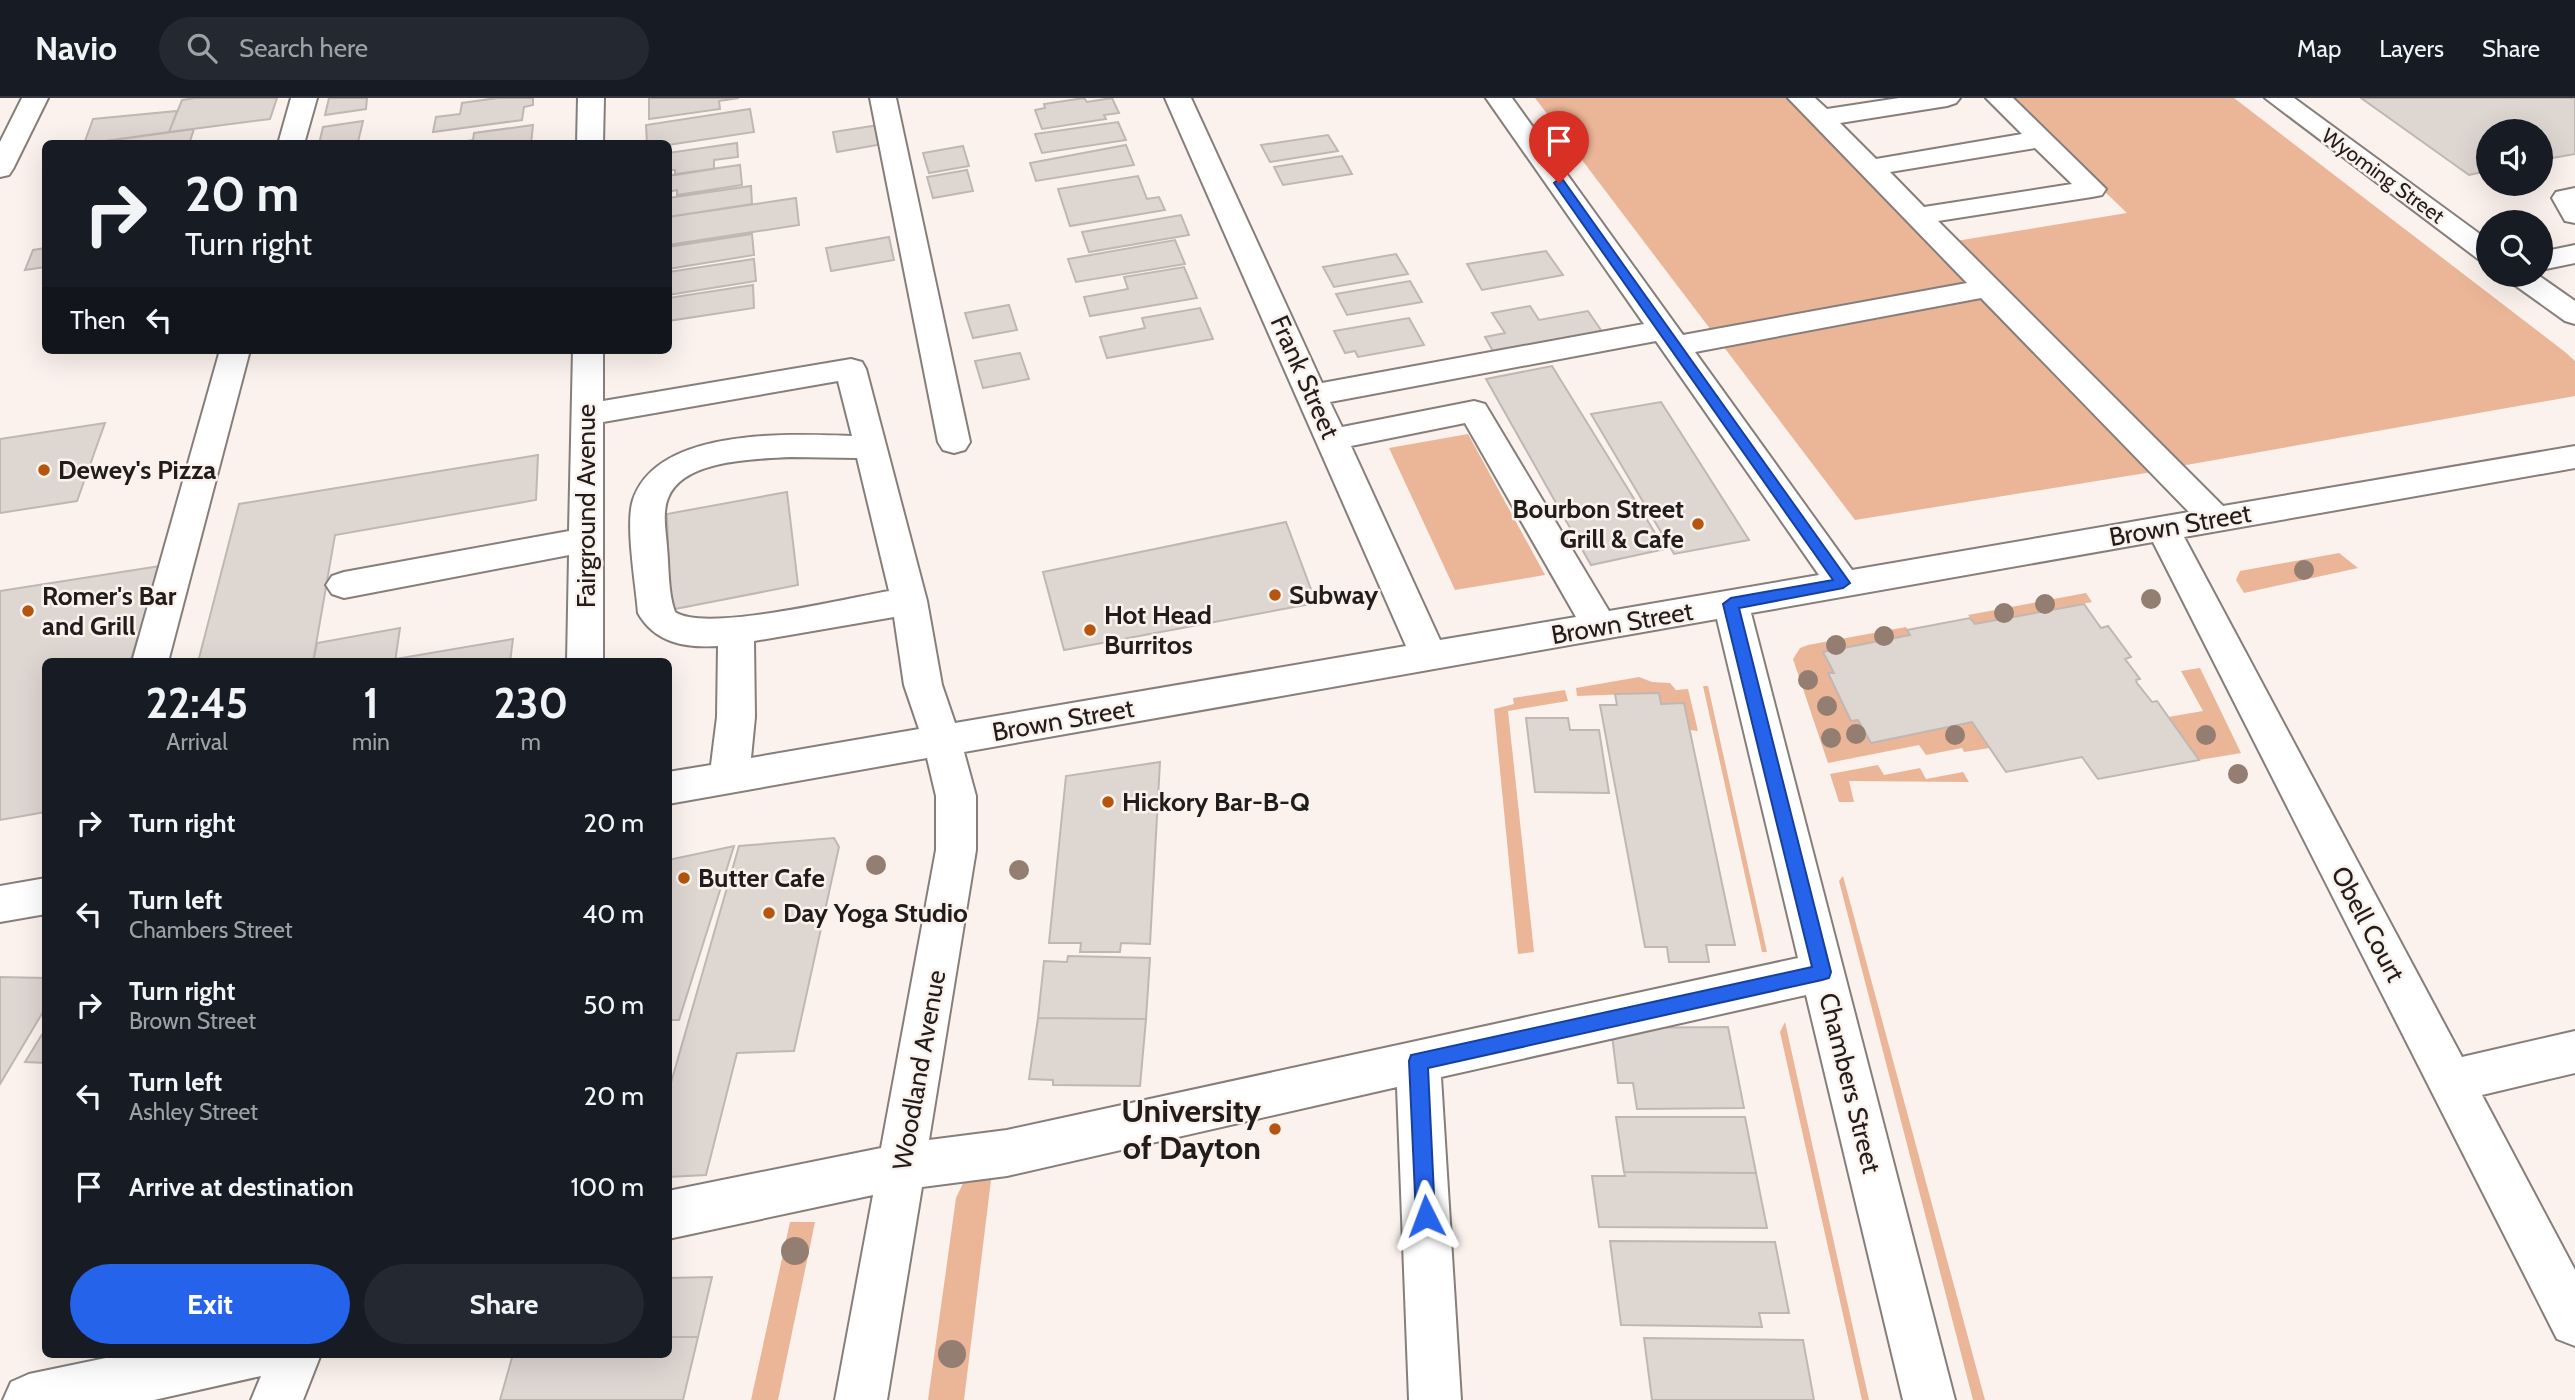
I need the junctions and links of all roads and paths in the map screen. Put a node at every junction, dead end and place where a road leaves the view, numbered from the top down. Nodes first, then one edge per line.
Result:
1 (37, 98) edge
2 (304, 98) edge
3 (591, 98) edge
4 (883, 98) edge
5 (1178, 98) edge
6 (1499, 98) edge
7 (1801, 98) edge
8 (1947, 98) edge
9 (1999, 98) edge
10 (2277, 98) edge
11 (0, 104) edge
12 (1821, 118) junction
13 (2041, 139) junction
14 (293, 140) edge
15 (590, 140) edge
16 (1869, 167) junction
17 (0, 169) edge
18 (2575, 196) edge
19 (2575, 215) edge
20 (1916, 216) junction
21 (2476, 244) edge
22 (2575, 254) edge
23 (2553, 259) edge
24 (2536, 287) edge
25 (1987, 288) junction
26 (2575, 315) edge
27 (1670, 338) junction
28 (234, 354) edge
29 (588, 354) edge
30 (1312, 395) junction
31 (587, 414) junction
32 (1333, 439) junction
33 (954, 442) dead end
34 (868, 447) junction
35 (2575, 457) edge
36 (2215, 518) junction
37 (2162, 527) junction
38 (586, 540) junction
39 (1843, 583) junction
40 (344, 585) dead end
41 (909, 601) junction
42 (1731, 604) junction
43 (1600, 627) junction
44 (736, 631) junction
45 (1429, 657) junction
46 (151, 658) edge
47 (585, 658) edge
48 (942, 740) junction
49 (729, 778) junction
50 (672, 787) edge
51 (42, 897) edge
52 (0, 904) edge
53 (1822, 972) junction
54 (2575, 1052) edge
55 (1418, 1061) junction
56 (2450, 1081) junction
57 (903, 1166) junction
58 (672, 1214) edge
59 (2575, 1321) edge
60 (234, 1358) edge
61 (294, 1358) edge
62 (29, 1400) edge
63 (276, 1400) edge
64 (861, 1400) edge
65 (1435, 1400) edge
66 (1929, 1400) edge

1 - 11 street
1 - 17 street
2 - 14 street
3 - 15 street
4 - 33 street
5 - 30 street, Frank Street
6 - 27 street
7 - 12 street
8 - 12 street
9 - 13 street
10 - 21 street, Wyoming Street
12 - 16 street
13 - 16 street
13 - 20 street
16 - 20 street
18 - 19 street
20 - 25 street
22 - 23 street
24 - 26 street
25 - 27 street
25 - 36 street
27 - 30 street
27 - 39 street
28 - 46 street
29 - 31 street, Fairground Avenue
30 - 32 street, Frank Street
31 - 34 street, Woodland Avenue
31 - 38 street, Fairground Avenue
32 - 43 street
32 - 45 street, Frank Street
34 - 41 street, Woodland Avenue
34 - 44 street
35 - 36 street, Brown Street
36 - 37 street, Brown Street
37 - 39 street, Brown Street
37 - 56 street, Obell Court
38 - 40 street
38 - 47 street, Fairground Avenue
39 - 42 street, Brown Street
41 - 44 street
41 - 48 street, Woodland Avenue
42 - 43 street, Brown Street
42 - 53 street, Chambers Street
43 - 45 street, Brown Street
44 - 49 street
45 - 48 street, Brown Street
48 - 49 street, Brown Street
48 - 57 street, Woodland Avenue
49 - 50 street, Brown Street
51 - 52 street
53 - 55 street
53 - 66 street, Chambers Street
54 - 56 street
55 - 57 street
55 - 65 street
56 - 59 street, Obell Court
57 - 58 street
57 - 64 street, Woodland Avenue
60 - 62 street
61 - 63 street

